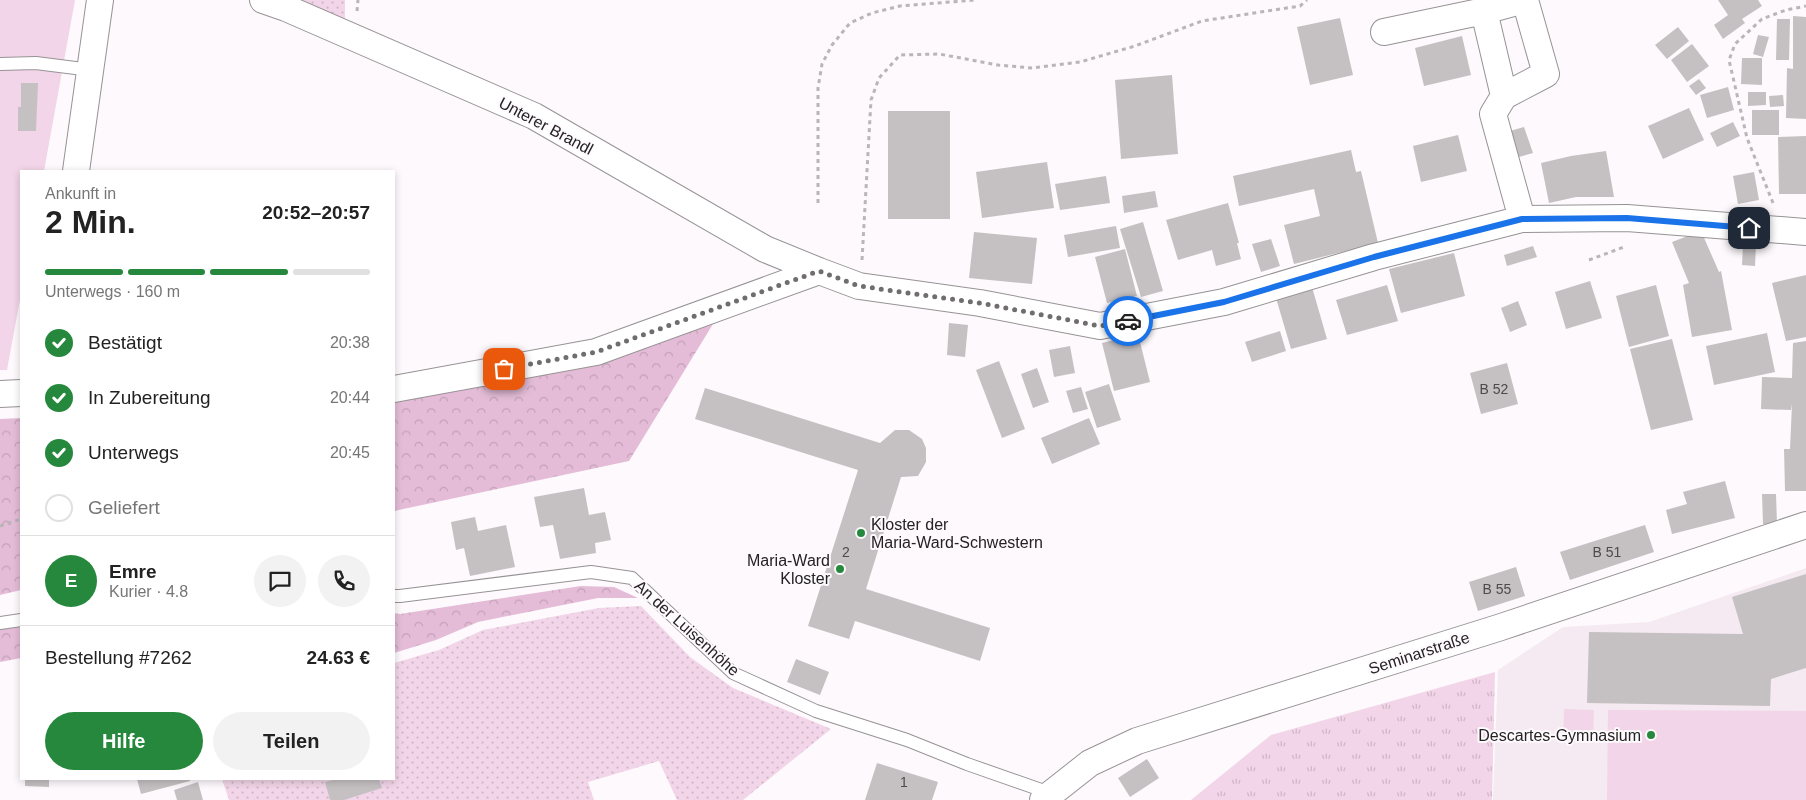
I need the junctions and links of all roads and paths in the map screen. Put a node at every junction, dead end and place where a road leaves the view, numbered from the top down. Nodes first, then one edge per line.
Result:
1 (100, 0) edge
2 (263, 0) edge
3 (975, 0) edge
4 (1307, 0) edge
5 (1525, 0) edge
6 (1806, 6) edge
7 (1484, 11) junction
8 (1384, 32) dead end
9 (0, 64) edge
10 (90, 70) junction
11 (1504, 96) junction
12 (76, 170) edge
13 (818, 203) dead end
14 (1522, 219) junction
15 (1794, 231) edge
16 (819, 271) junction
17 (859, 286) junction
18 (395, 389) edge
19 (20, 393) edge
20 (0, 394) edge
21 (20, 519) edge
22 (1806, 525) edge
23 (0, 526) edge
24 (395, 596) edge
25 (20, 620) edge
26 (0, 624) edge
27 (1046, 796) edge

1 - 10 street
2 - 16 street, Unterer Brandl
3 - 13 path
4 - 17 path
5 - 7 street
5 - 11 street
6 - 15 path
7 - 8 street
7 - 11 street
9 - 10 lane
10 - 12 street
11 - 14 street
14 - 15 street, Unterer Brandl
14 - 17 street, Unterer Brandl
16 - 17 street, Unterer Brandl
16 - 18 street
19 - 20 street
21 - 23 path
22 - 27 street, Seminarstraße
24 - 27 lane, An der Luisenhöhe
25 - 26 lane

